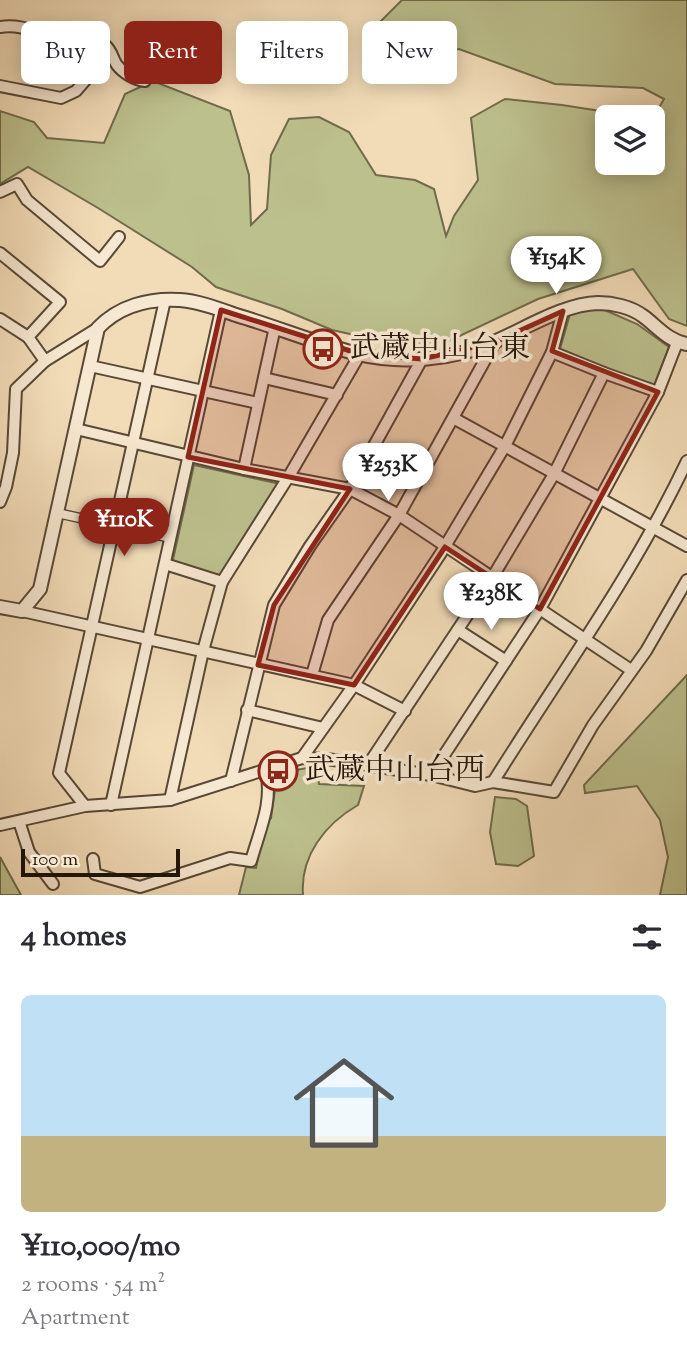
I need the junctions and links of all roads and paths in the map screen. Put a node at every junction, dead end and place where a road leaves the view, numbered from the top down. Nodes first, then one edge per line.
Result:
1 (0, 27) edge
2 (21, 29) edge
3 (110, 54) edge
4 (124, 72) edge
5 (82, 84) edge
6 (0, 86) edge
7 (0, 192) edge
8 (119, 237) dead end
9 (0, 253) edge
10 (165, 300) junction
11 (221, 310) junction
12 (563, 311) junction
13 (0, 319) edge
14 (275, 327) junction
15 (98, 328) junction
16 (27, 337) junction
17 (495, 342) junction
18 (682, 344) edge
19 (552, 352) junction
20 (360, 354) junction
21 (422, 359) junction
22 (45, 361) junction
23 (90, 366) junction
24 (604, 373) junction
25 (264, 378) junction
26 (148, 379) junction
27 (202, 390) junction
28 (658, 392) junction
29 (337, 395) junction
30 (258, 403) junction
31 (454, 419) junction
32 (76, 429) junction
33 (134, 442) junction
34 (505, 446) junction
35 (188, 457) junction
36 (687, 461) edge
37 (244, 469) junction
38 (554, 474) junction
39 (289, 476) junction
40 (350, 489) junction
41 (601, 501) junction
42 (0, 502) edge
43 (57, 513) junction
44 (400, 515) junction
45 (116, 525) junction
46 (652, 528) junction
47 (171, 538) junction
48 (687, 546) edge
49 (444, 547) junction
50 (164, 564) junction
51 (492, 578) junction
52 (687, 580) edge
53 (222, 582) junction
54 (0, 607) edge
55 (540, 609) junction
56 (22, 611) junction
57 (93, 627) junction
58 (458, 630) junction
59 (148, 639) junction
60 (586, 641) junction
61 (203, 650) junction
62 (506, 661) junction
63 (258, 664) junction
64 (631, 670) junction
65 (312, 675) junction
66 (354, 685) junction
67 (247, 710) junction
68 (405, 711) junction
69 (323, 728) junction
70 (302, 758) junction
71 (368, 765) junction
72 (266, 770) junction
73 (431, 775) junction
74 (231, 781) junction
75 (493, 782) junction
76 (170, 800) junction
77 (111, 805) junction
78 (85, 806) junction
79 (19, 821) junction
80 (0, 825) edge
81 (93, 859) dead end
82 (53, 884) dead end

1 - 2 street
3 - 4 street
5 - 6 street
7 - 8 street
9 - 16 street
10 - 11 street
10 - 15 street
10 - 26 street
11 - 14 street
11 - 27 street
12 - 17 street
12 - 18 street
12 - 19 street
13 - 16 street
14 - 20 street
14 - 25 street
15 - 22 street
15 - 23 street
16 - 22 street
17 - 21 street
17 - 31 street
18 - 28 street
19 - 24 street
19 - 34 street
20 - 21 street
20 - 29 street
21 - 40 street
22 - 42 street
23 - 26 street
23 - 32 street
24 - 28 street
24 - 38 street
25 - 29 street
25 - 30 street
26 - 27 street
26 - 33 street
27 - 30 street
27 - 35 street
28 - 41 street
29 - 39 street
30 - 37 street
31 - 34 street
31 - 44 street
32 - 33 street
32 - 43 street
33 - 35 street
33 - 45 street
34 - 38 street
34 - 49 street
35 - 37 street
35 - 47 street
36 - 46 street
37 - 39 street
38 - 41 street
38 - 51 street
39 - 40 street
39 - 53 street
40 - 44 street
40 - 63 street
41 - 46 street
41 - 55 street
43 - 45 street
43 - 56 street
44 - 49 street
44 - 65 street
45 - 47 street
45 - 57 street
46 - 48 street
46 - 60 street
47 - 50 street
49 - 51 street
49 - 66 street
50 - 53 street
50 - 59 street
51 - 55 street
51 - 58 street
52 - 64 street
53 - 61 street
54 - 56 street
55 - 60 street
55 - 62 street
56 - 57 street
57 - 59 street
57 - 78 street
58 - 62 street
58 - 68 street
59 - 61 street
59 - 77 street
60 - 64 street
60 - 75 street
61 - 63 street
61 - 76 street
62 - 73 street
63 - 65 street
63 - 67 street
64 - 75 street
65 - 66 street
66 - 68 street
66 - 69 street
67 - 69 street
67 - 74 street
68 - 71 street
69 - 70 street
70 - 71 street
70 - 72 street
71 - 73 street
72 - 74 street
72 - 81 street
73 - 75 street
74 - 76 street
76 - 77 street
77 - 78 street
78 - 79 street
79 - 80 street
79 - 82 street

